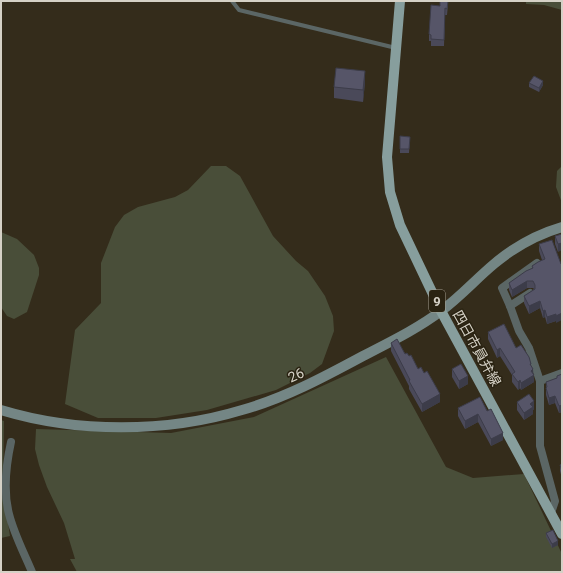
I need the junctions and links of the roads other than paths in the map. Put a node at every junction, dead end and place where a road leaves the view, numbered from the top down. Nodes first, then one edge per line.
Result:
1 (232, 1) edge
2 (400, 1) edge
3 (396, 48) junction
4 (562, 227) edge
5 (537, 263) edge
6 (530, 293) edge
7 (510, 306) junction
8 (441, 311) junction
9 (562, 373) edge
10 (540, 381) junction
11 (1, 410) edge
12 (11, 442) dead end
13 (551, 513) junction
14 (562, 534) edge
15 (32, 572) edge

1 - 3 lane
2 - 3 main road, 四日市員弁線 / 9
3 - 8 main road, 四日市員弁線 / 9
4 - 8 street, 26
5 - 7 street
6 - 7 street
7 - 10 street
8 - 11 street, 26
8 - 13 main road, 四日市員弁線 / 9
9 - 10 street
10 - 13 street
12 - 15 street
13 - 14 main road, 四日市員弁線 / 9

